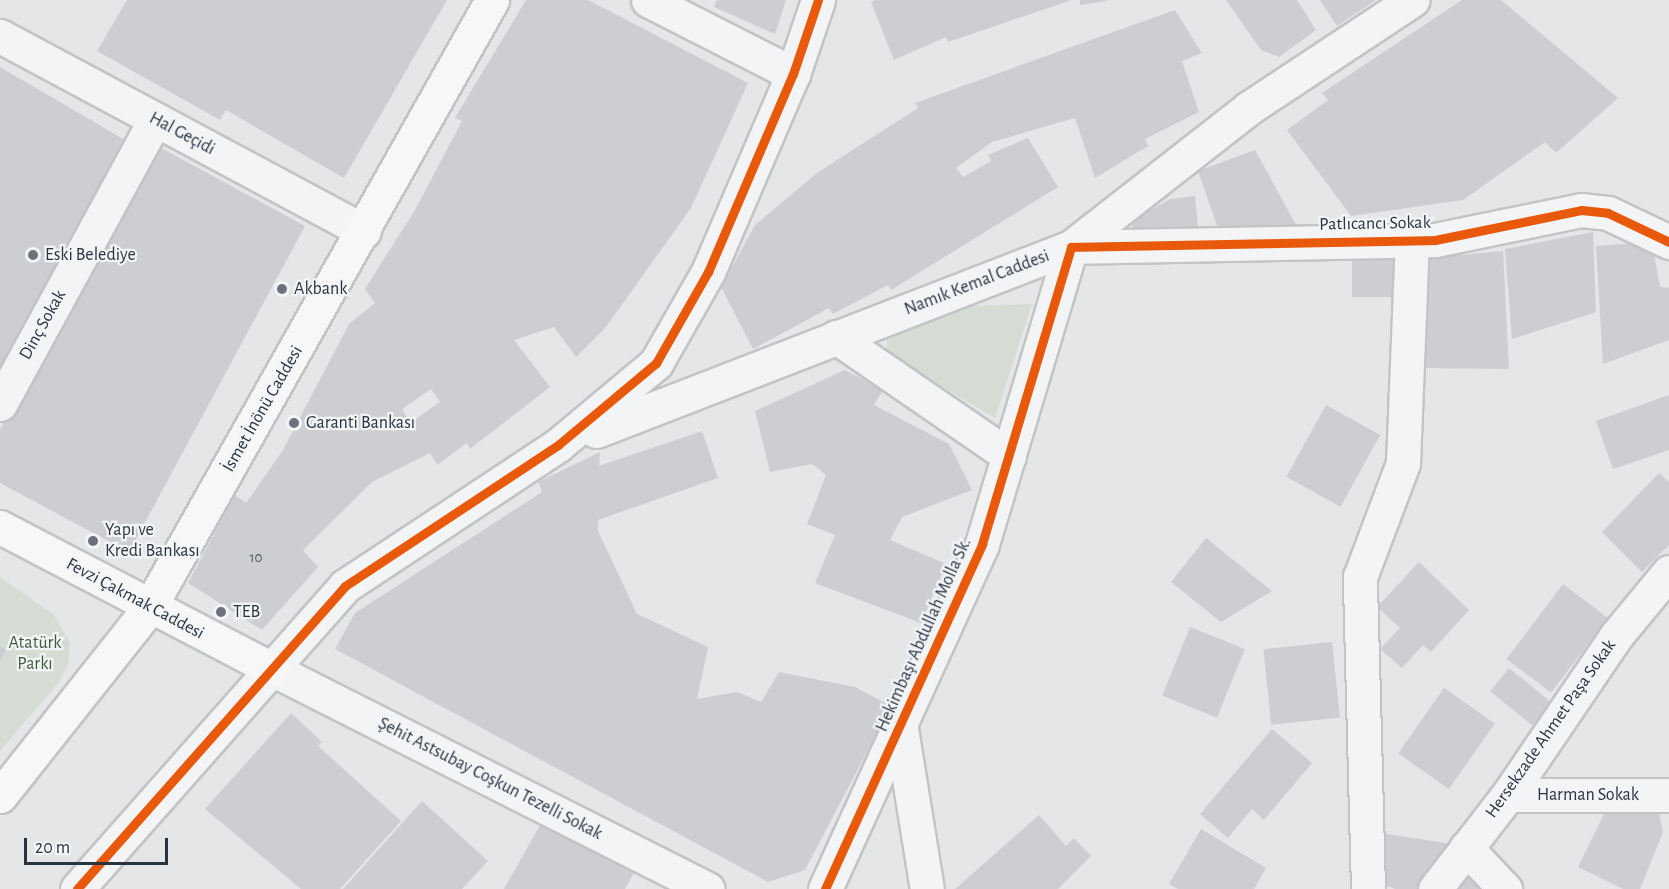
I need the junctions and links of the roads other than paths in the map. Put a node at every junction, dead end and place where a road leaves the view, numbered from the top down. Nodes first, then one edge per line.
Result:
1 (492, 0) edge
2 (648, 0) edge
3 (818, 0) edge
4 (1412, 0) edge
5 (0, 36) edge
6 (793, 74) junction
7 (155, 120) junction
8 (364, 231) junction
9 (1412, 241) junction
10 (1669, 243) edge
11 (1071, 247) junction
12 (836, 337) junction
13 (0, 404) edge
14 (558, 446) junction
15 (1009, 456) junction
16 (0, 527) edge
17 (1669, 572) edge
18 (149, 608) junction
19 (272, 669) junction
20 (901, 729) junction
21 (1508, 795) junction
22 (1669, 795) edge
23 (0, 796) edge
24 (1466, 848) junction
25 (77, 889) edge
26 (708, 889) edge
27 (825, 889) edge
28 (927, 889) edge
29 (1368, 889) edge
30 (1435, 889) edge
31 (1505, 889) edge

1 - 8 main road, İsmet İnönü Caddesi
2 - 6 street
3 - 6 street
4 - 11 street, Namık Kemal Caddesi
5 - 7 street, Hal Geçidi
6 - 14 street
7 - 8 street, Hal Geçidi
7 - 13 street, Dinç Sokak
8 - 18 main road, İsmet İnönü Caddesi
9 - 10 street, Patlıcancı Sokak
9 - 11 street, Patlıcancı Sokak
9 - 29 street
11 - 12 street, Namık Kemal Caddesi
11 - 15 street, Hekimbaşı Abdullah Molla Sk.
12 - 14 street, Namık Kemal Caddesi
12 - 15 street
14 - 19 street
15 - 20 street, Hekimbaşı Abdullah Molla Sk.
16 - 18 main road, Fevzi Çakmak Caddesi
17 - 21 street, Hersekzade Ahmet Paşa Sokak
18 - 19 main road, Fevzi Çakmak Caddesi
18 - 23 main road, İsmet İnönü Caddesi
19 - 25 street
19 - 26 street, Şehit Astsubay Coşkun Tezelli Sokak
20 - 27 street, Hekimbaşı Abdullah Molla Sk.
20 - 28 street
21 - 22 street, Harman Sokak
21 - 24 street, Hersekzade Ahmet Paşa Sokak
24 - 30 street, Hersekzade Ahmet Paşa Sokak
24 - 31 street

